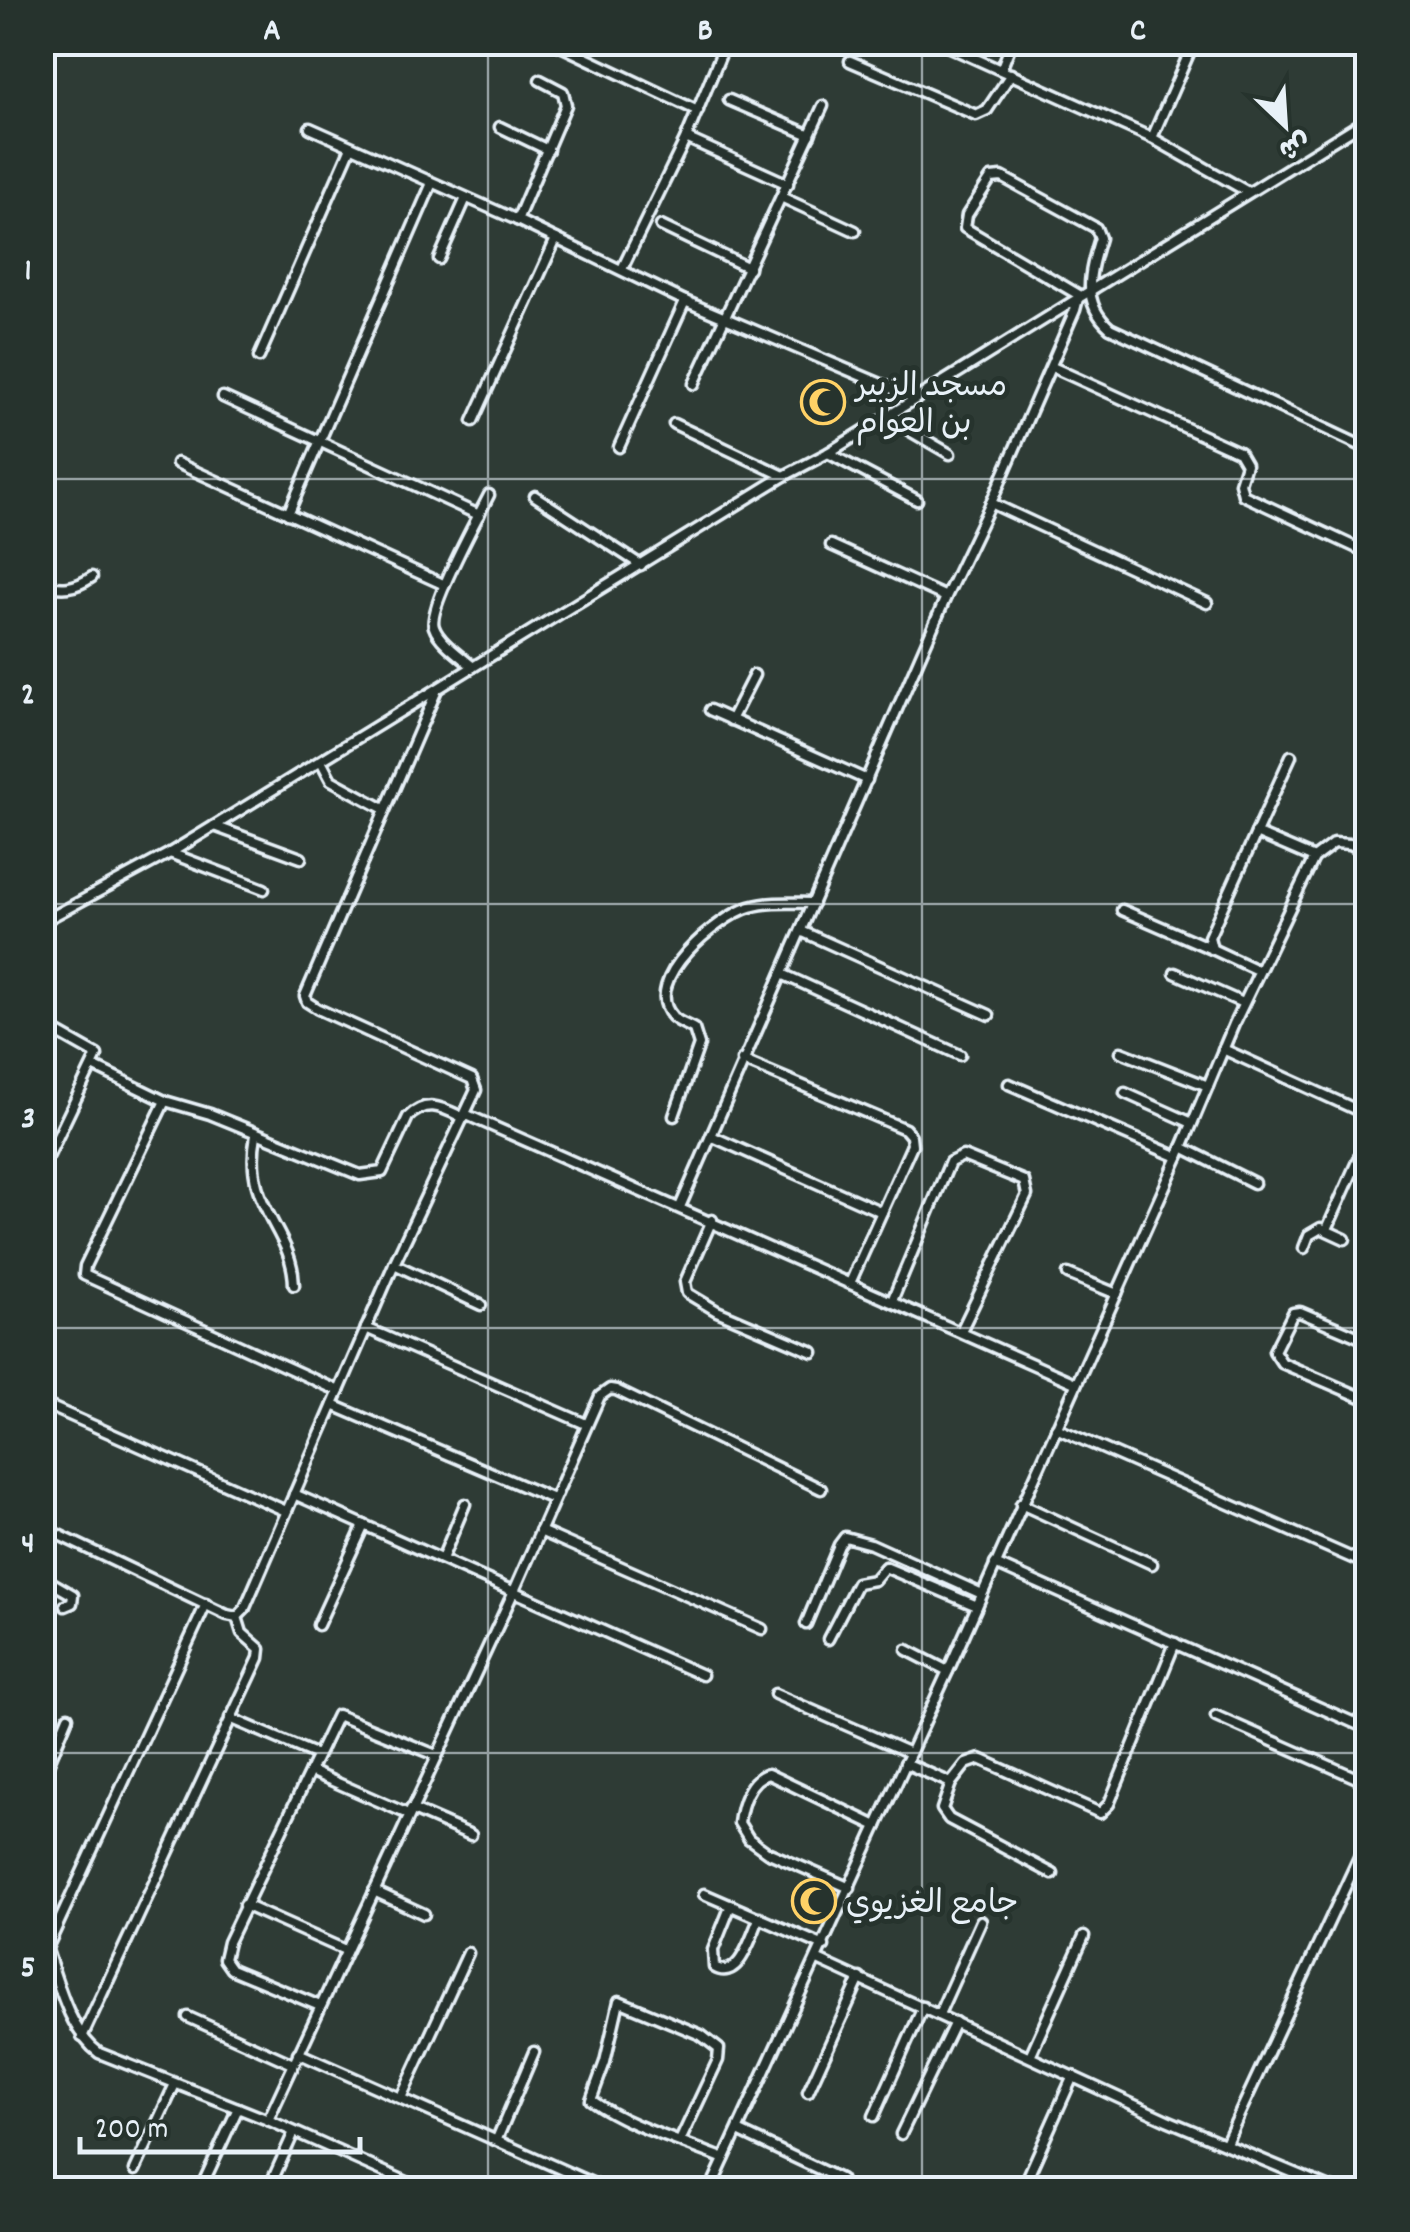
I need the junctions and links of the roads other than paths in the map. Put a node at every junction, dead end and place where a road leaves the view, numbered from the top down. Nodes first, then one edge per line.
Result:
1 (552, 42) edge
2 (726, 42) edge
3 (938, 42) edge
4 (1012, 42) edge
5 (1194, 42) edge
6 (850, 61) dead end
7 (1006, 72) junction
8 (540, 80) dead end
9 (729, 100) dead end
10 (823, 106) dead end
11 (698, 111) junction
12 (1368, 119) edge
13 (500, 127) dead end
14 (310, 128) dead end
15 (810, 135) junction
16 (686, 138) junction
17 (1152, 138) junction
18 (351, 147) junction
19 (548, 150) junction
20 (432, 183) junction
21 (788, 184) junction
22 (1248, 192) junction
23 (782, 197) junction
24 (466, 198) junction
25 (517, 220) junction
26 (661, 226) dead end
27 (855, 232) dead end
28 (556, 238) junction
29 (439, 259) dead end
30 (622, 268) junction
31 (749, 268) junction
32 (1088, 289) junction
33 (1079, 295) junction
34 (686, 301) junction
35 (726, 318) junction
36 (258, 357) dead end
37 (1052, 367) junction
38 (694, 384) dead end
39 (224, 397) dead end
40 (914, 398) junction
41 (886, 417) junction
42 (473, 421) dead end
43 (674, 424) dead end
44 (321, 443) junction
45 (619, 447) dead end
46 (1368, 449) edge
47 (828, 453) junction
48 (950, 454) dead end
49 (177, 464) dead end
50 (784, 476) junction
51 (490, 495) dead end
52 (536, 496) dead end
53 (917, 500) dead end
54 (991, 503) junction
55 (288, 514) junction
56 (479, 515) junction
57 (830, 545) dead end
58 (1368, 553) edge
59 (641, 565) junction
60 (92, 577) dead end
61 (42, 583) edge
62 (445, 585) junction
63 (946, 597) junction
64 (1207, 602) dead end
65 (473, 667) junction
66 (754, 675) dead end
67 (437, 690) junction
68 (710, 710) dead end
69 (731, 720) junction
70 (1292, 756) dead end
71 (321, 761) junction
72 (866, 780) junction
73 (384, 809) junction
74 (214, 826) junction
75 (1256, 833) junction
76 (1368, 853) edge
77 (170, 854) junction
78 (301, 858) dead end
79 (1314, 858) junction
80 (264, 890) dead end
81 (813, 903) junction
82 (1122, 910) dead end
83 (42, 922) edge
84 (801, 931) junction
85 (1212, 949) junction
86 (1259, 972) junction
87 (1175, 973) dead end
88 (782, 974) junction
89 (1244, 1003) junction
90 (989, 1014) dead end
91 (42, 1024) edge
92 (1223, 1050) junction
93 (1121, 1052) dead end
94 (960, 1055) dead end
95 (742, 1060) junction
96 (94, 1066) junction
97 (1008, 1084) dead end
98 (1208, 1086) junction
99 (1125, 1093) dead end
100 (165, 1101) junction
101 (1368, 1115) edge
102 (466, 1116) junction
103 (674, 1116) dead end
104 (1192, 1123) junction
105 (256, 1135) junction
106 (711, 1136) junction
107 (1368, 1137) edge
108 (1182, 1147) junction
109 (1178, 1156) junction
110 (48, 1158) dead end
111 (1254, 1183) dead end
112 (680, 1207) junction
113 (882, 1212) junction
114 (712, 1220) junction
115 (1327, 1230) junction
116 (1345, 1238) dead end
117 (1304, 1248) dead end
118 (394, 1264) junction
119 (1068, 1274) dead end
120 (850, 1283) junction
121 (294, 1286) dead end
122 (1116, 1294) junction
123 (892, 1301) junction
124 (482, 1305) dead end
125 (366, 1328) junction
126 (961, 1332) junction
127 (1368, 1342) edge
128 (814, 1352) dead end
129 (1075, 1383) junction
130 (339, 1391) junction
131 (1368, 1400) edge
132 (42, 1403) edge
133 (332, 1405) junction
134 (586, 1424) junction
135 (1056, 1428) junction
136 (821, 1488) dead end
137 (294, 1494) junction
138 (553, 1499) junction
139 (465, 1504) dead end
140 (1021, 1504) junction
141 (286, 1511) junction
142 (364, 1525) junction
143 (42, 1527) edge
144 (540, 1531) junction
145 (442, 1559) junction
146 (995, 1564) junction
147 (1152, 1564) dead end
148 (1368, 1565) edge
149 (42, 1577) edge
150 (514, 1590) junction
151 (982, 1594) junction
152 (206, 1604) junction
153 (66, 1606) dead end
154 (977, 1606) junction
155 (237, 1617) junction
156 (806, 1624) dead end
157 (318, 1625) dead end
158 (762, 1629) dead end
159 (828, 1639) dead end
160 (1176, 1643) junction
161 (907, 1650) dead end
162 (948, 1672) junction
163 (702, 1674) dead end
164 (774, 1694) dead end
165 (1216, 1716) dead end
166 (68, 1717) dead end
167 (230, 1718) junction
168 (1368, 1729) edge
169 (910, 1753) junction
170 (436, 1754) junction
171 (317, 1756) junction
172 (905, 1763) junction
173 (310, 1771) junction
174 (42, 1779) edge
175 (951, 1783) junction
176 (1368, 1783) edge
177 (410, 1812) junction
178 (876, 1826) junction
179 (471, 1835) dead end
180 (1368, 1838) edge
181 (1053, 1874) dead end
182 (850, 1888) junction
183 (374, 1891) junction
184 (704, 1894) dead end
185 (731, 1905) junction
186 (244, 1906) junction
187 (424, 1914) dead end
188 (760, 1917) junction
189 (981, 1921) dead end
190 (42, 1936) edge
191 (1084, 1936) dead end
192 (824, 1946) junction
193 (47, 1948) junction
194 (345, 1950) junction
195 (468, 1954) dead end
196 (818, 1960) junction
197 (860, 1978) junction
198 (320, 2006) junction
199 (923, 2007) junction
200 (939, 2014) junction
201 (188, 2017) dead end
202 (955, 2022) junction
203 (82, 2037) junction
204 (534, 2052) dead end
205 (298, 2053) junction
206 (1030, 2056) junction
207 (293, 2064) junction
208 (1074, 2076) junction
209 (175, 2084) junction
210 (808, 2092) dead end
211 (400, 2098) junction
212 (238, 2108) junction
213 (874, 2116) dead end
214 (268, 2120) junction
215 (738, 2130) junction
216 (294, 2132) junction
217 (901, 2134) dead end
218 (497, 2139) junction
219 (680, 2141) junction
220 (1226, 2143) junction
221 (724, 2159) junction
222 (135, 2170) dead end
223 (1334, 2189) edge
224 (200, 2190) edge
225 (268, 2190) edge
226 (425, 2190) edge
227 (608, 2190) edge
228 (710, 2190) edge
229 (844, 2190) edge
230 (1022, 2190) edge

1 - 11 street
2 - 11 street
3 - 7 street
4 - 7 street
5 - 17 street
6 - 7 street
7 - 17 street
8 - 19 street
9 - 15 street
10 - 15 street
11 - 16 street
12 - 22 street
13 - 19 street
14 - 18 street
15 - 21 street
16 - 21 street
16 - 30 street
17 - 22 street
18 - 20 street
18 - 36 street
19 - 25 street
20 - 24 street
20 - 44 street
21 - 23 street
22 - 32 street
23 - 27 street
23 - 31 street
24 - 25 street
24 - 29 street
25 - 28 street
26 - 31 street
28 - 30 street
28 - 42 street
30 - 34 street
31 - 35 street
32 - 33 street
32 - 33 street
32 - 46 street
33 - 37 street
33 - 40 street
34 - 35 street
34 - 45 street
35 - 38 street
35 - 40 street
37 - 54 street
37 - 58 street
39 - 44 street
40 - 41 street
41 - 47 street
41 - 48 street
43 - 50 street
44 - 55 street
44 - 56 street
47 - 50 street
47 - 53 street
49 - 55 street
50 - 59 street
51 - 56 street
52 - 59 street
54 - 63 street
54 - 64 street
55 - 62 street
56 - 62 street
57 - 63 street
59 - 65 street
60 - 61 street
62 - 65 street
63 - 72 street
65 - 67 street
66 - 69 street
67 - 71 street
67 - 73 street
68 - 69 street
69 - 72 street
70 - 75 street
71 - 73 street
71 - 74 street
72 - 81 street
73 - 102 street
74 - 77 street
74 - 78 street
75 - 79 street
75 - 85 street
76 - 79 street
77 - 80 street
77 - 83 street
79 - 86 street
81 - 84 street
81 - 103 street
82 - 85 street
84 - 88 street
84 - 90 street
85 - 86 street
86 - 89 street
87 - 89 street
88 - 94 street
88 - 95 street
89 - 92 street
91 - 96 street
92 - 98 street
92 - 101 street
93 - 98 street
95 - 106 street
95 - 113 street
96 - 100 street
96 - 110 street
97 - 109 street
98 - 104 street
99 - 104 street
100 - 105 street
100 - 130 street
102 - 105 street
102 - 112 street
102 - 118 street
104 - 108 street
105 - 121 street
106 - 112 street
106 - 113 street
107 - 115 street
108 - 109 street
108 - 111 street
109 - 122 street
112 - 114 street
113 - 120 street
114 - 120 street
114 - 128 street
115 - 116 street
115 - 117 street
118 - 124 street
118 - 125 street
119 - 122 street
120 - 123 street
122 - 129 street
123 - 126 street
123 - 126 street
125 - 130 street
125 - 134 street
126 - 129 street
127 - 131 street
129 - 135 street
130 - 133 street
132 - 141 street
133 - 137 street
133 - 138 street
134 - 136 street
134 - 138 street
135 - 140 street
135 - 148 street
137 - 141 street
137 - 142 street
138 - 144 street
139 - 145 street
140 - 146 street
140 - 147 street
141 - 155 street
142 - 145 street
142 - 157 street
143 - 152 street
144 - 150 street
144 - 158 street
145 - 150 street
146 - 151 street
146 - 160 street
149 - 153 street
150 - 163 street
150 - 170 street
151 - 154 street
151 - 156 street
152 - 155 street
152 - 193 street
154 - 159 street
154 - 162 street
155 - 167 street
160 - 168 street
160 - 175 street
161 - 162 street
162 - 169 street
164 - 169 street
165 - 176 street
166 - 174 street
167 - 171 street
167 - 203 street
169 - 172 street
170 - 171 street
170 - 177 street
171 - 173 street
172 - 175 street
172 - 178 street
173 - 177 street
173 - 186 street
175 - 181 street
177 - 179 street
177 - 183 street
178 - 182 street
178 - 182 street
180 - 220 street
182 - 192 street
183 - 187 street
183 - 194 street
184 - 185 street
185 - 188 street
185 - 188 street
186 - 194 street
186 - 198 street
188 - 192 street
189 - 200 street
190 - 193 street
191 - 206 street
192 - 196 street
193 - 203 street
194 - 198 street
195 - 211 street
196 - 197 street
196 - 215 street
197 - 199 street
197 - 210 street
198 - 205 street
199 - 200 street
199 - 213 street
200 - 202 street
201 - 207 street
202 - 206 street
202 - 217 street
203 - 209 street
204 - 218 street
205 - 207 street
205 - 211 street
206 - 208 street
207 - 214 street
208 - 220 street
208 - 230 street
209 - 212 street
209 - 222 street
211 - 218 street
212 - 214 street
212 - 224 street
214 - 216 street
215 - 221 street
215 - 229 street
216 - 225 street
216 - 226 street
218 - 227 street
219 - 219 street
219 - 221 street
220 - 223 street
221 - 228 street

